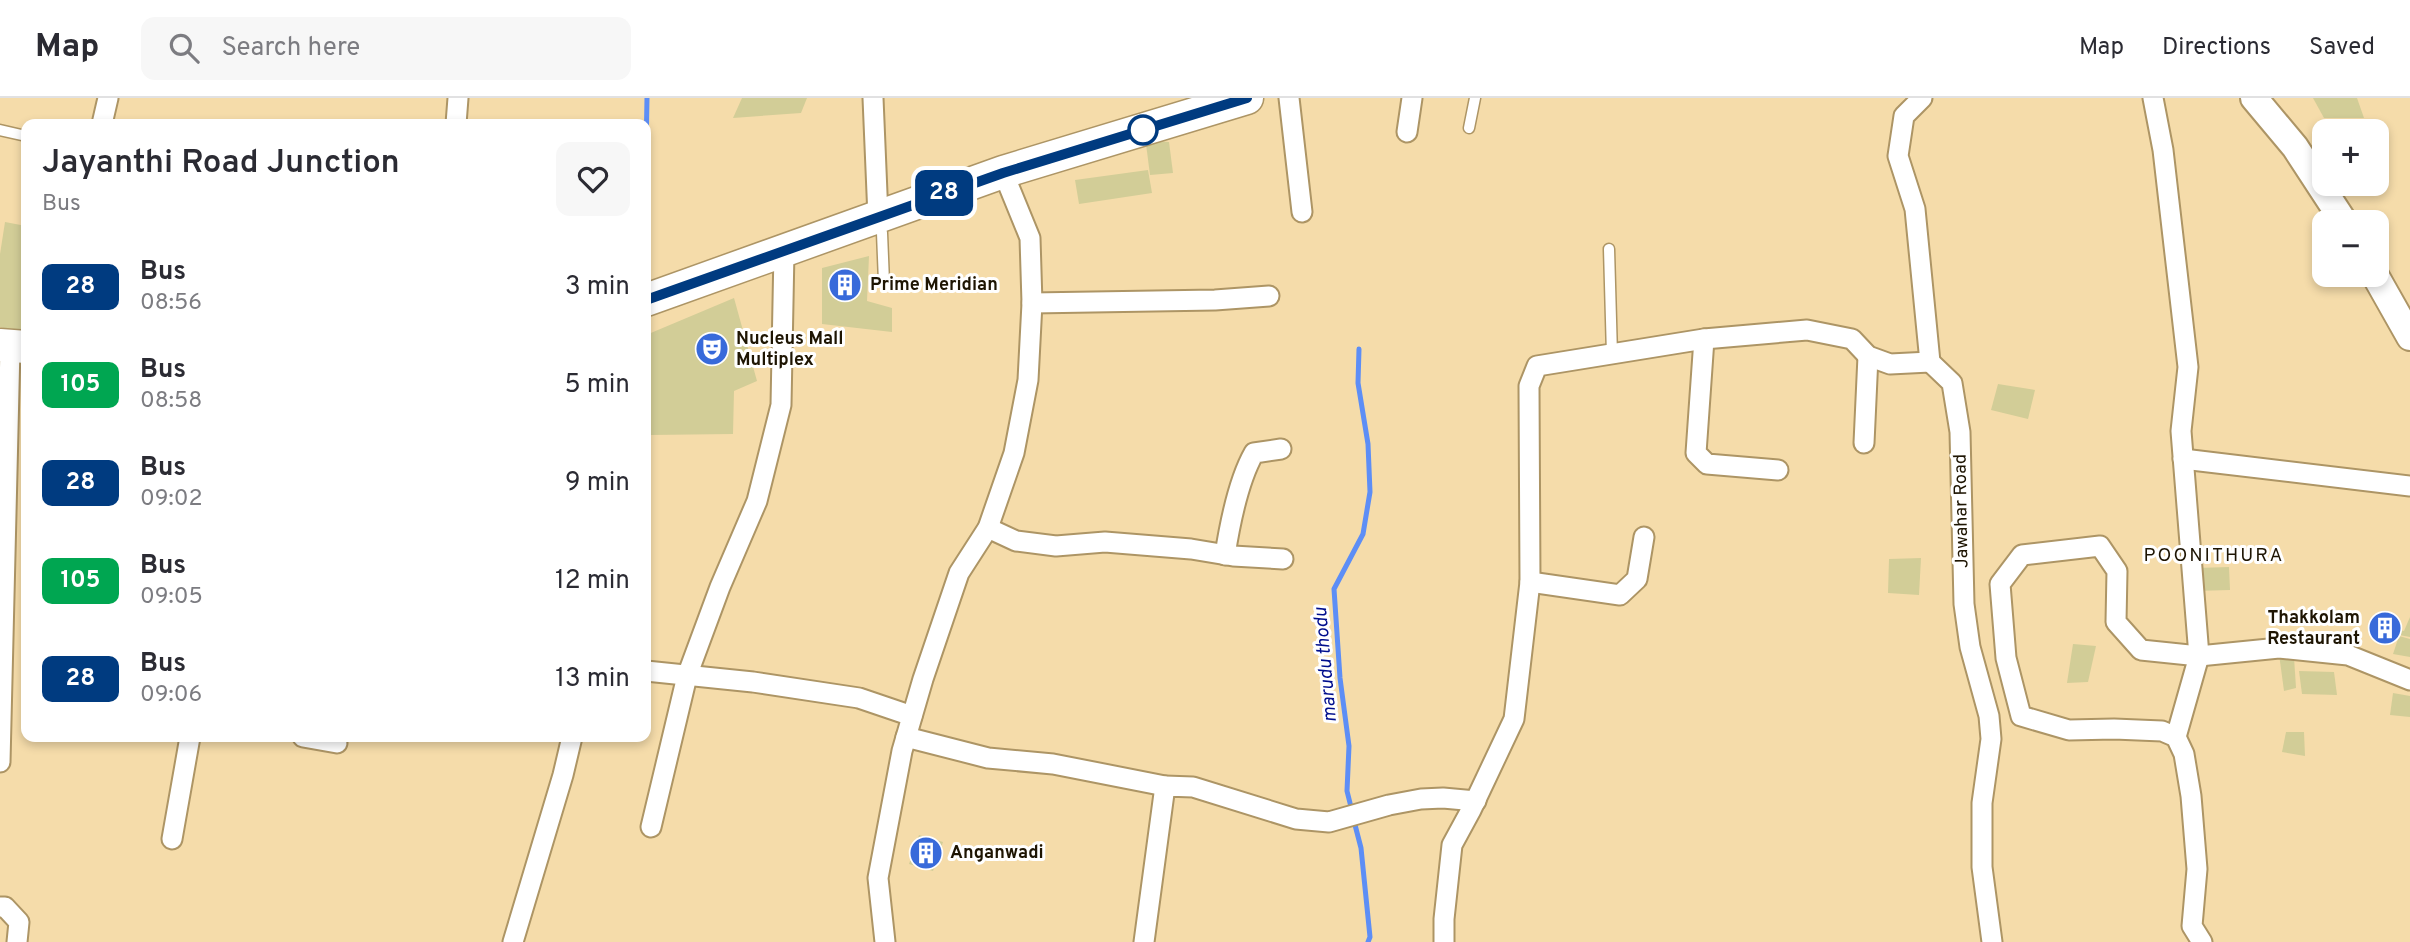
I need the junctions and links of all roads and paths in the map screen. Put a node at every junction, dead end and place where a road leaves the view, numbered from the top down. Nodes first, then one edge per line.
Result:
1 (108, 98) edge
2 (458, 98) edge
3 (873, 98) edge
4 (1247, 98) edge
5 (1289, 98) edge
6 (1412, 98) edge
7 (1475, 98) edge
8 (1922, 98) edge
9 (2153, 98) edge
10 (2254, 98) edge
11 (103, 119) edge
12 (456, 119) edge
13 (1469, 128) dead end
14 (0, 130) edge
15 (1407, 132) dead end
16 (21, 135) edge
17 (1003, 173) junction
18 (2336, 210) edge
19 (1302, 212) dead end
20 (878, 217) junction
21 (1609, 249) dead end
22 (784, 251) junction
23 (884, 282) dead end
24 (2382, 287) edge
25 (1269, 296) dead end
26 (651, 298) edge
27 (1032, 303) junction
28 (2410, 337) edge
29 (1703, 339) junction
30 (12, 346) edge
31 (1612, 355) junction
32 (1868, 356) junction
33 (1930, 362) junction
34 (1864, 443) dead end
35 (1281, 449) dead end
36 (2183, 459) junction
37 (1778, 470) dead end
38 (2410, 486) edge
39 (988, 528) junction
40 (1644, 537) dead end
41 (1225, 555) junction
42 (1283, 559) dead end
43 (1530, 582) junction
44 (2199, 656) junction
45 (651, 672) edge
46 (687, 677) junction
47 (2410, 680) edge
48 (912, 716) junction
49 (0, 723) edge
50 (906, 737) junction
51 (2176, 737) junction
52 (189, 742) edge
53 (331, 742) edge
54 (571, 742) edge
55 (337, 743) dead end
56 (0, 762) edge
57 (1166, 786) junction
58 (1476, 801) junction
59 (651, 827) dead end
60 (172, 839) dead end
61 (0, 907) edge
62 (17, 942) edge
63 (513, 942) edge
64 (885, 942) edge
65 (1144, 942) edge
66 (1444, 942) edge
67 (1992, 942) edge
68 (2202, 942) edge

1 - 11 street
2 - 12 street
3 - 20 street
4 - 17 highway
5 - 19 street
6 - 15 street
7 - 13 lane
8 - 33 street
9 - 36 street
10 - 18 main road
14 - 16 lane
17 - 20 highway
17 - 27 street
20 - 22 highway
20 - 23 lane
21 - 31 lane
22 - 26 highway
22 - 46 street
24 - 28 main road
25 - 27 street
27 - 39 street
29 - 31 street
29 - 32 street
29 - 37 street
30 - 49 street
31 - 43 street
32 - 33 street
32 - 34 street
33 - 67 street, Jawahar Road
35 - 41 street
36 - 38 street
36 - 44 street
39 - 41 street
39 - 48 street
40 - 43 street
41 - 42 street
43 - 58 street
44 - 47 street
44 - 51 street
44 - 51 street
45 - 46 street
46 - 48 street
46 - 59 street
48 - 50 street
49 - 56 street
50 - 57 street
50 - 64 street
51 - 68 street
52 - 60 street
53 - 55 street
54 - 63 street
57 - 58 street
57 - 65 street
58 - 66 street
61 - 62 street

